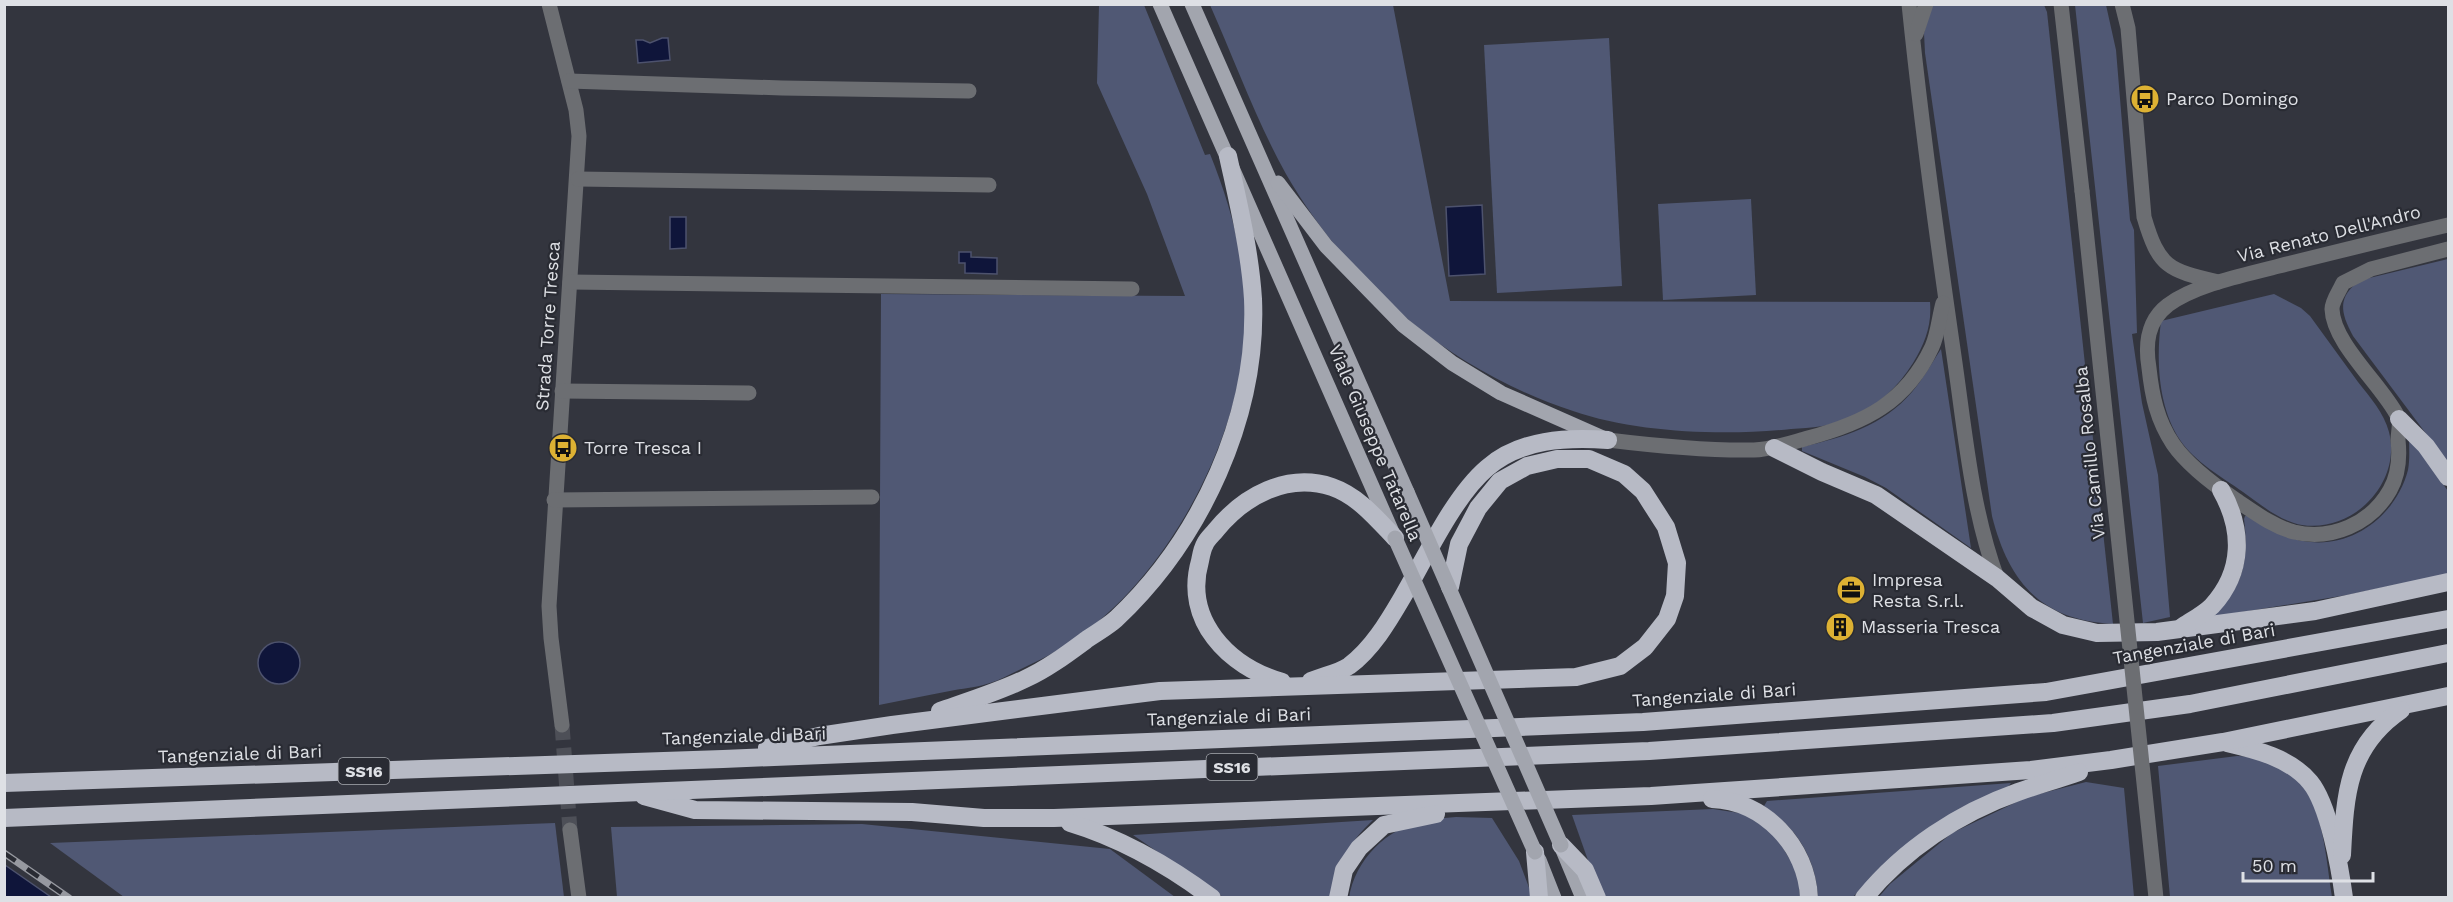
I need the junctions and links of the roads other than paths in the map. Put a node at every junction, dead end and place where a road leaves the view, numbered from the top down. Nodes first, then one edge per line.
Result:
1 (549, 4) edge
2 (1160, 4) edge
3 (1192, 4) edge
4 (1909, 4) edge
5 (1926, 4) edge
6 (2122, 4) edge
7 (2060, 7) edge
8 (1913, 46) junction
9 (569, 81) junction
10 (969, 91) dead end
11 (1228, 156) junction
12 (1262, 162) junction
13 (578, 179) junction
14 (989, 185) dead end
15 (2448, 225) edge
16 (2448, 249) edge
17 (570, 282) junction
18 (2218, 282) junction
19 (1132, 289) dead end
20 (1945, 294) junction
21 (562, 391) junction
22 (749, 393) dead end
23 (2399, 419) junction
24 (1608, 440) junction
25 (1774, 448) junction
26 (2448, 477) edge
27 (2221, 490) junction
28 (872, 497) dead end
29 (554, 500) junction
30 (1395, 538) junction
31 (1997, 578) junction
32 (2448, 582) edge
33 (1450, 587) junction
34 (2448, 619) edge
35 (2179, 629) junction
36 (2448, 653) edge
37 (1296, 686) junction
38 (2448, 696) edge
39 (2405, 706) junction
40 (562, 725) tunnel mouth
41 (892, 725) junction
42 (2223, 742) junction
43 (723, 759) junction
44 (2111, 760) junction
45 (4, 783) edge
46 (628, 792) junction
47 (1650, 796) junction
48 (1486, 804) junction
49 (7, 818) edge
50 (1054, 818) junction
51 (570, 830) tunnel mouth
52 (1561, 845) junction
53 (1535, 852) junction
54 (2341, 871) junction
55 (579, 897) edge
56 (1212, 897) edge
57 (1338, 897) edge
58 (1539, 897) edge
59 (1554, 897) edge
60 (1583, 897) edge
61 (1597, 897) edge
62 (1809, 897) edge
63 (1864, 897) edge
64 (2156, 897) edge
65 (2344, 897) edge

1 - 9 street, Strada Torre Tresca
2 - 11 main road, Viale Giuseppe Tatarella
3 - 12 main road, Viale Giuseppe Tatarella
4 - 8 street
5 - 8 street
6 - 18 street
7 - 64 street, Via Camillo Rosalba, bridge
8 - 20 street
9 - 10 street
9 - 13 street, Strada Torre Tresca
11 - 30 main road, Viale Giuseppe Tatarella
11 - 41 highway
12 - 24 main road
12 - 33 main road, Viale Giuseppe Tatarella, bridge
13 - 14 street
13 - 17 street, Strada Torre Tresca
15 - 18 street, Via Renato Dell'Andro
16 - 23 street
17 - 19 street
17 - 21 street, Strada Torre Tresca
18 - 27 street, Via Renato Dell'Andro
20 - 25 street
20 - 31 street
21 - 22 street
21 - 29 street, Strada Torre Tresca
23 - 26 highway
23 - 27 street, Via Renato Dell'Andro
24 - 25 street
24 - 37 highway
25 - 31 highway
27 - 35 highway
28 - 29 street
29 - 40 street, Strada Torre Tresca
30 - 37 highway
30 - 53 main road, Viale Giuseppe Tatarella, bridge
31 - 35 highway
32 - 35 highway
33 - 37 highway, SS16
33 - 52 main road, Viale Giuseppe Tatarella, bridge
34 - 43 highway, Tangenziale di Bari / SS16
36 - 46 highway, SS16
37 - 41 highway, SS16
38 - 39 highway
39 - 42 highway
39 - 54 highway
41 - 43 highway, SS16
42 - 44 highway
42 - 54 highway
43 - 45 highway, Tangenziale di Bari / SS16
44 - 47 highway
44 - 63 highway
46 - 49 highway, SS16
46 - 50 highway
47 - 48 highway
47 - 62 highway
48 - 50 highway
48 - 57 highway
50 - 56 highway
51 - 55 street
52 - 60 main road, Viale Giuseppe Tatarella
52 - 61 highway
53 - 58 highway
53 - 59 main road, Viale Giuseppe Tatarella
54 - 65 highway

